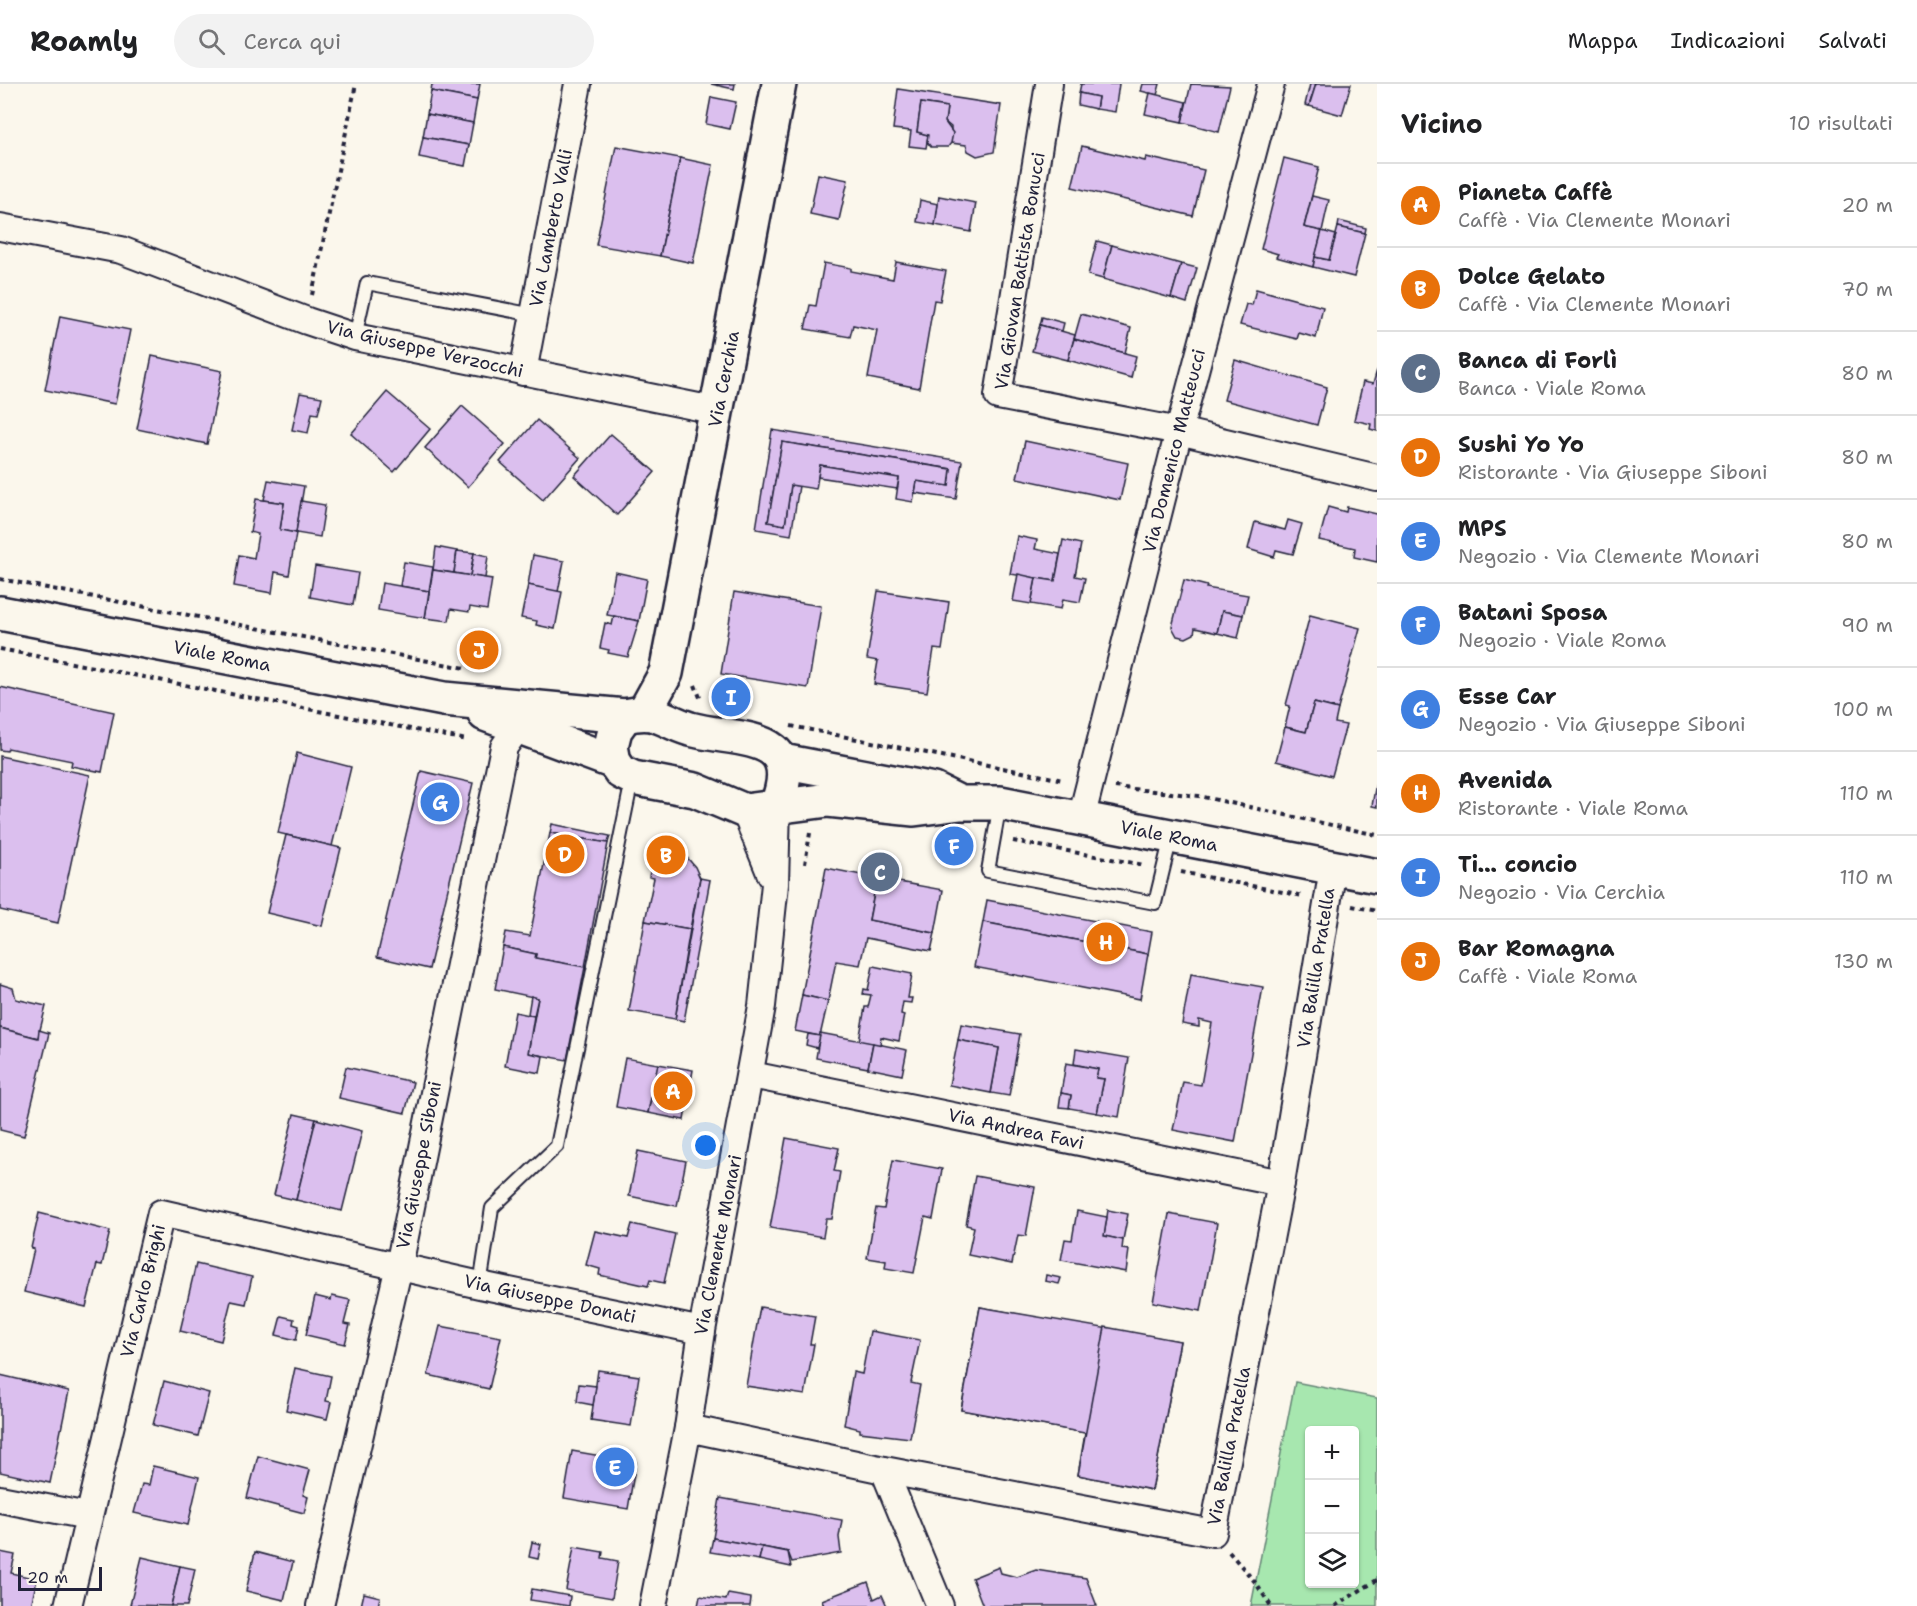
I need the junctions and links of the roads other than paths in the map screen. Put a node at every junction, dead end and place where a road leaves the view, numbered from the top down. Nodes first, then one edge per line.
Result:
1 (578, 84) edge
2 (779, 84) edge
3 (1049, 84) edge
4 (1271, 84) edge
5 (0, 226) edge
6 (534, 315) junction
7 (355, 337) junction
8 (524, 372) junction
9 (718, 411) junction
10 (1179, 431) junction
11 (1377, 478) edge
12 (0, 613) edge
13 (666, 673) junction
14 (444, 699) junction
15 (635, 714) junction
16 (695, 715) junction
17 (511, 737) junction
18 (782, 760) junction
19 (623, 770) junction
20 (961, 803) junction
21 (1000, 803) junction
22 (777, 805) junction
23 (744, 811) junction
24 (1081, 819) junction
25 (1171, 837) junction
26 (1333, 868) junction
27 (1377, 876) edge
28 (775, 884) junction
29 (751, 1075) junction
30 (1281, 1183) junction
31 (399, 1266) junction
32 (480, 1286) junction
33 (702, 1331) junction
34 (688, 1428) junction
35 (884, 1470) junction
36 (0, 1499) edge
37 (88, 1516) junction
38 (68, 1606) edge
39 (320, 1606) edge
40 (653, 1606) edge
41 (940, 1606) edge

1 - 6 street, Via Lamberto Valli
2 - 9 main road, Via Cerchia
3 - 10 street, Via Giovan Battista Bonucci
4 - 10 street, Via Domenico Matteucci
5 - 7 street, Via Giuseppe Verzocchi
6 - 7 lane
6 - 8 street, Via Lamberto Valli
7 - 8 street, Via Giuseppe Verzocchi
8 - 9 street, Via Giuseppe Verzocchi
9 - 13 main road, Via Cerchia
10 - 11 street, Via Giovan Battista Bonucci
10 - 24 street, Via Domenico Matteucci
12 - 14 main road, Viale Roma
13 - 15 main road, Via Cerchia
13 - 16 main road
14 - 15 main road, Viale Roma
14 - 17 main road, Viale Roma
15 - 16 main road, Viale Roma
15 - 19 main road, Via Cerchia
16 - 18 main road, Viale Roma
17 - 19 main road, Viale Roma
17 - 31 street, Via Giuseppe Siboni
18 - 20 main road, Viale Roma
18 - 22 main road
19 - 23 main road, Viale Roma
19 - 32 lane
20 - 21 main road, Viale Roma
20 - 22 main road, Viale Roma
21 - 24 main road, Viale Roma
21 - 25 lane
22 - 23 main road, Viale Roma
22 - 28 street, Via Clemente Monari
23 - 28 street, Via Clemente Monari
24 - 25 main road, Viale Roma
25 - 26 main road, Viale Roma
26 - 27 main road, Viale Roma
26 - 30 street, Via Balilla Pratella
28 - 29 street, Via Clemente Monari
29 - 30 street, Via Andrea Favi
29 - 33 street, Via Clemente Monari
30 - 35 street, Via Balilla Pratella
31 - 32 street, Via Giuseppe Donati
31 - 37 street, Via Carlo Brighi
31 - 39 street, Via Giuseppe Siboni
32 - 33 street, Via Giuseppe Donati
33 - 34 street, Via Clemente Monari
34 - 35 street, Via Balilla Pratella
34 - 40 street, Via Clemente Monari
35 - 41 street
36 - 37 street
37 - 38 street, Via Carlo Brighi

